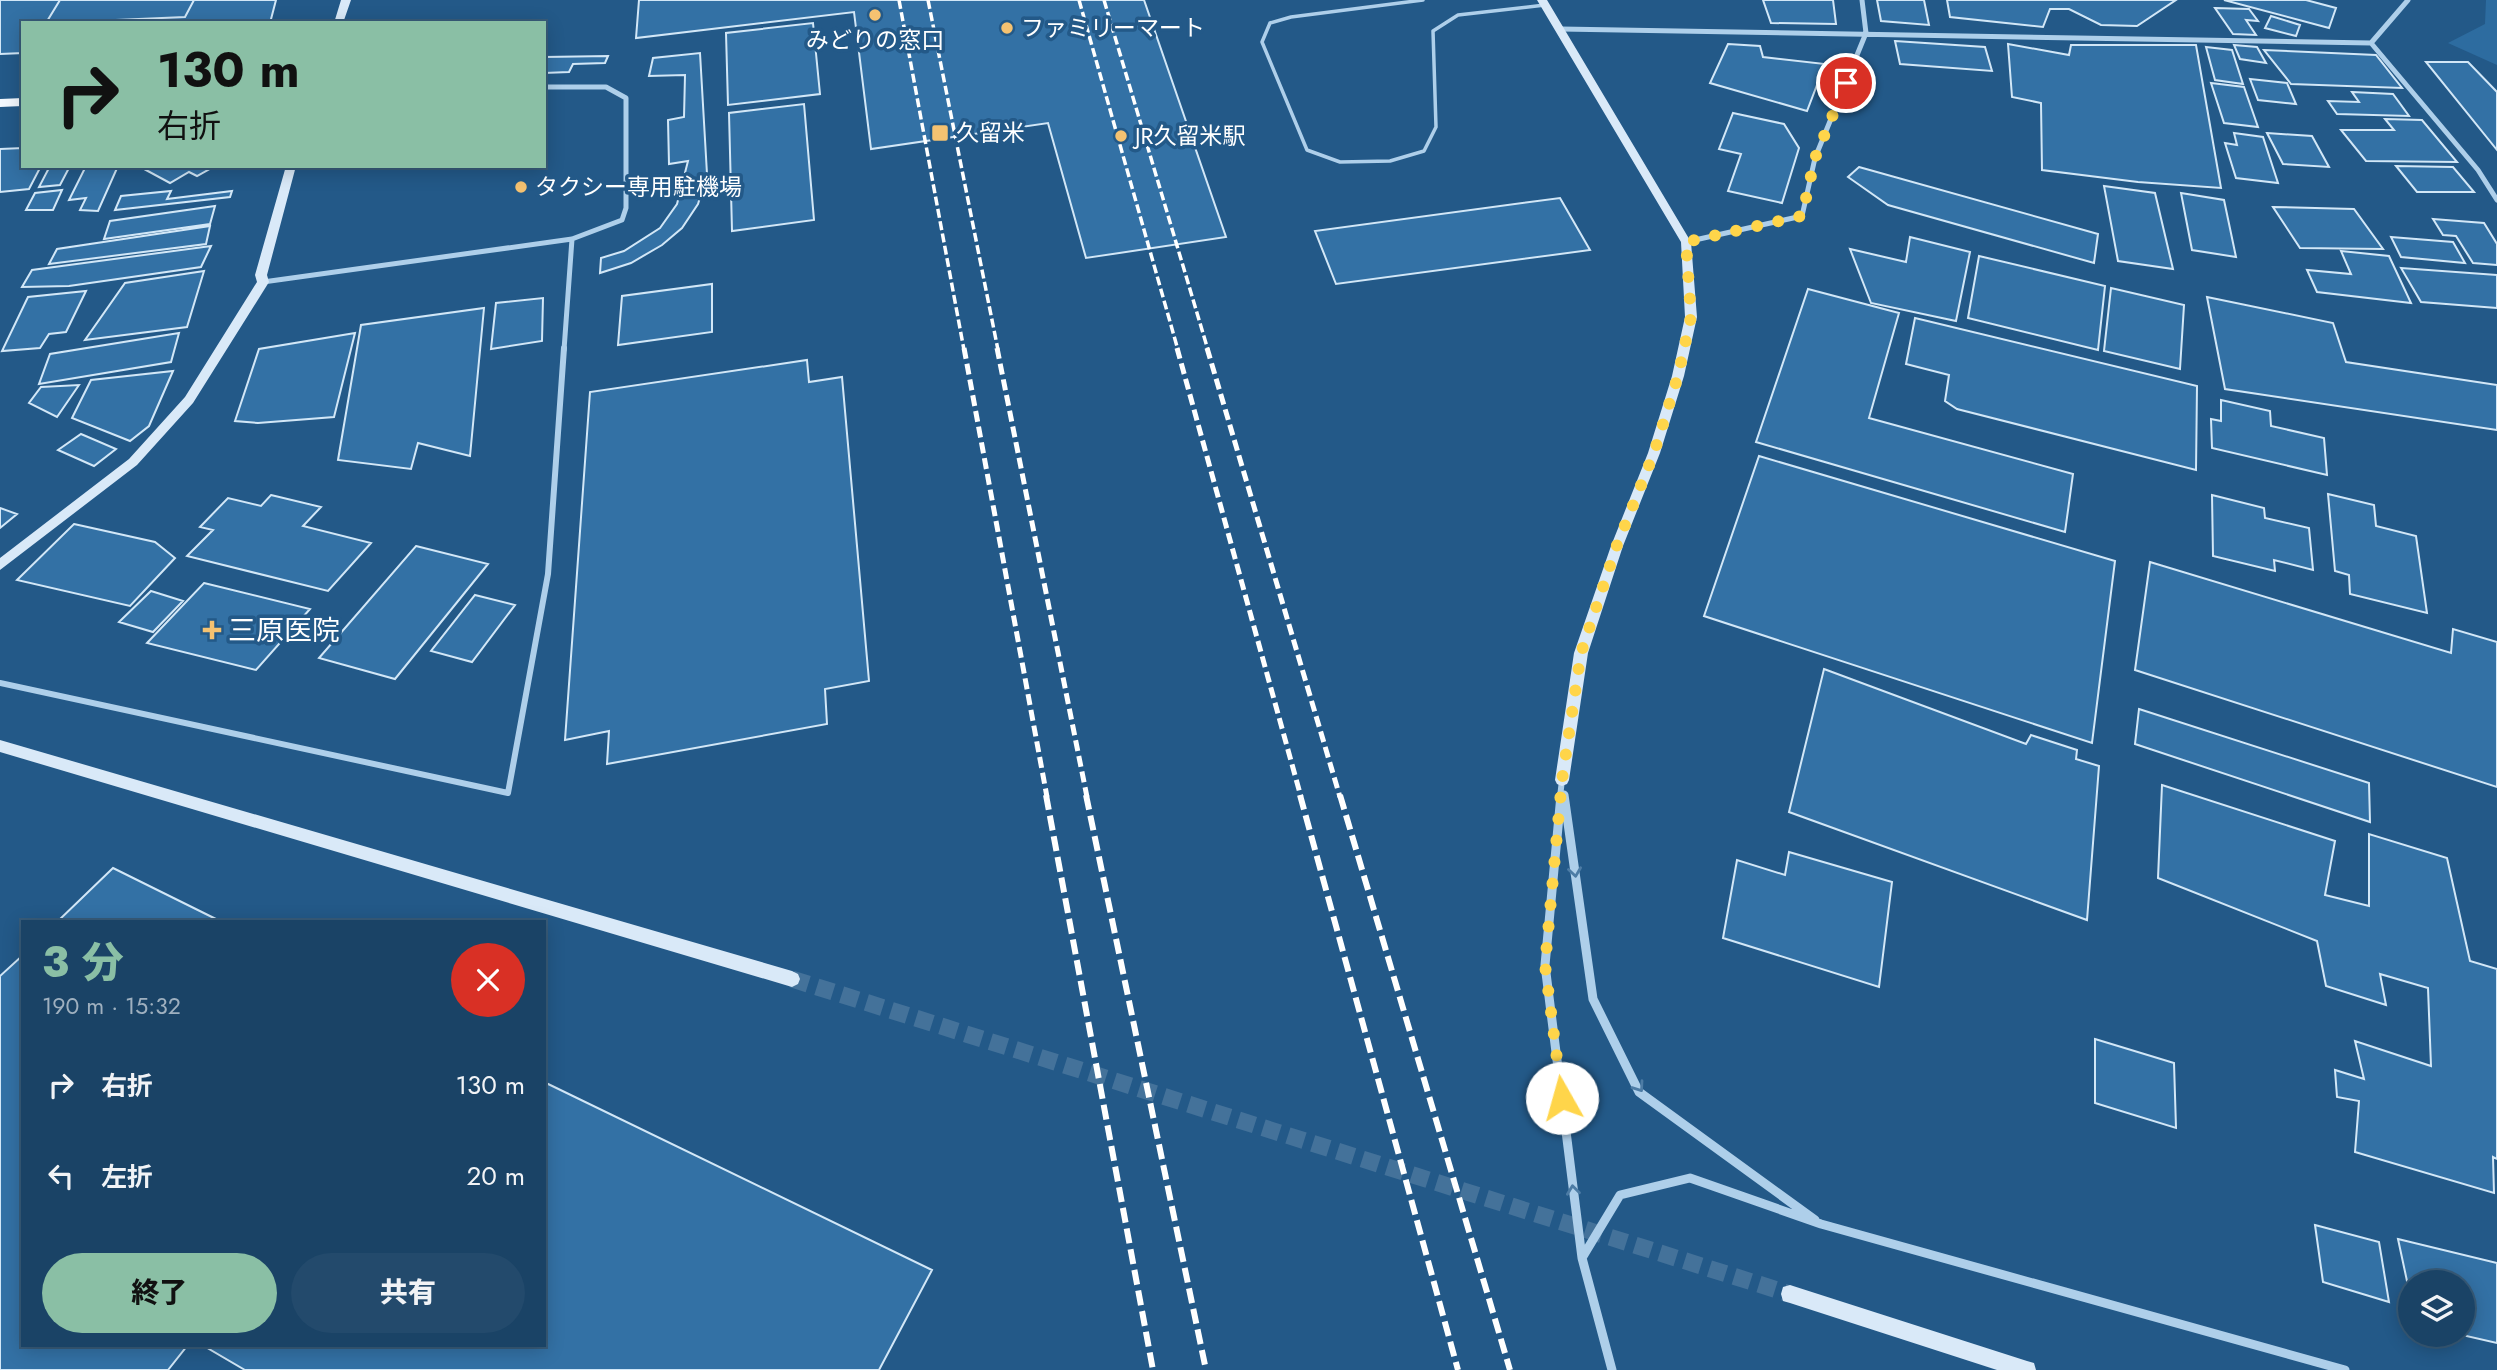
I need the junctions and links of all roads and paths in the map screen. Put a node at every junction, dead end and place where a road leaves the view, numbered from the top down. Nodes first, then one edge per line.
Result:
1 (346, 0) edge
2 (1423, 0) edge
3 (1862, 0) edge
4 (2408, 0) edge
5 (1543, 2) edge
6 (339, 21) edge
7 (1561, 29) junction
8 (1866, 33) junction
9 (2371, 43) junction
10 (546, 87) edge
11 (21, 102) edge
12 (0, 103) edge
13 (290, 168) edge
14 (2497, 200) edge
15 (572, 239) junction
16 (1686, 242) junction
17 (262, 282) junction
18 (0, 565) edge
19 (0, 683) edge
20 (0, 746) edge
21 (1562, 780) junction
22 (792, 979) tunnel mouth
23 (1821, 1224) junction
24 (1582, 1258) junction
25 (1790, 1294) tunnel mouth
26 (1612, 1369) edge
27 (2027, 1370) edge
28 (2345, 1370) edge

1 - 6 street
2 - 5 lane
3 - 8 street
4 - 9 street
5 - 7 street
7 - 8 street
7 - 16 street
8 - 9 street
8 - 16 street
9 - 14 street
10 - 15 street
11 - 12 main road
13 - 17 street
15 - 17 street
15 - 19 street
16 - 21 street
17 - 18 street
20 - 22 street
21 -> 23 street
24 -> 21 street
23 - 24 street
23 - 28 street
24 - 26 street
25 - 27 street

